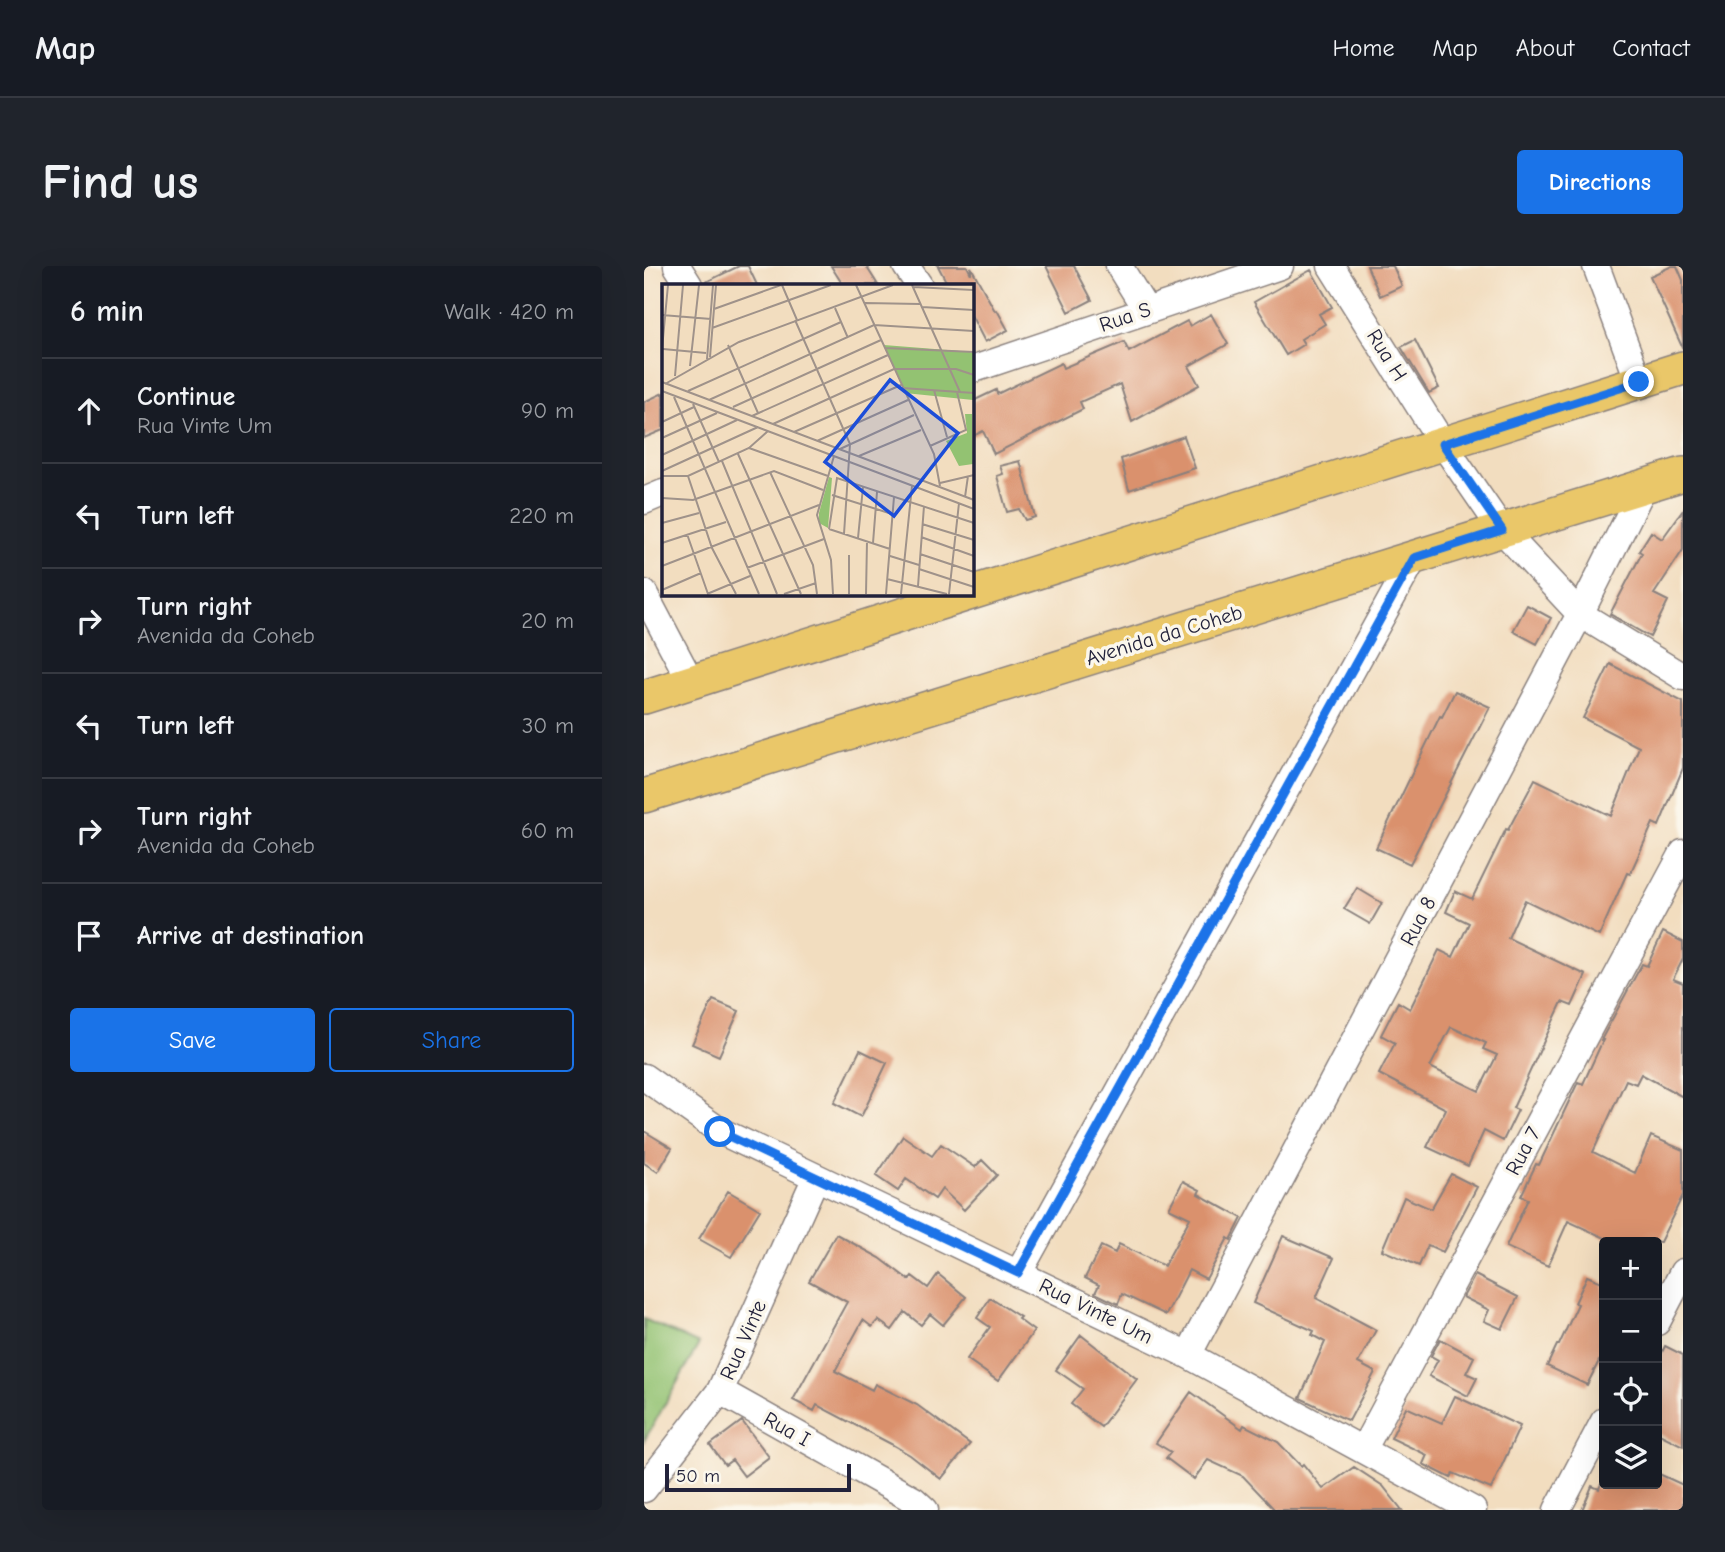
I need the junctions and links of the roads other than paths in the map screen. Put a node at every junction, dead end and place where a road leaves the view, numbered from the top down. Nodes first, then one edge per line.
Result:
1 (677, 266) edge
2 (906, 266) edge
3 (1119, 266) edge
4 (1280, 266) edge
5 (1331, 266) edge
6 (1596, 266) edge
7 (688, 284) edge
8 (918, 284) edge
9 (1146, 310) junction
10 (973, 368) edge
11 (1683, 368) edge
12 (1639, 382) junction
13 (1443, 444) junction
14 (1683, 474) edge
15 (1644, 486) junction
16 (662, 493) edge
17 (644, 501) edge
18 (1502, 530) junction
19 (1414, 558) junction
20 (973, 592) edge
21 (644, 593) edge
22 (965, 595) edge
23 (1580, 614) junction
24 (1683, 677) edge
25 (691, 682) junction
26 (644, 696) edge
27 (644, 796) edge
28 (1683, 853) edge
29 (644, 1077) edge
30 (816, 1177) junction
31 (1683, 1272) edge
32 (1018, 1273) junction
33 (1662, 1312) edge
34 (1188, 1355) junction
35 (720, 1391) junction
36 (1601, 1426) edge
37 (1363, 1450) junction
38 (644, 1489) edge
39 (925, 1510) edge
40 (1473, 1510) edge
41 (1557, 1510) edge

1 - 7 street
2 - 8 street
3 - 9 street
4 - 9 street, Rua S
5 - 13 street, Rua H
6 - 12 street
9 - 10 street, Rua S
11 - 12 main road
12 - 13 main road
13 - 18 street, Rua H
13 - 20 main road
14 - 15 main road, Avenida da Coheb
15 - 18 main road, Avenida da Coheb
15 - 23 street, Rua 8
16 - 17 street
18 - 19 main road, Avenida da Coheb
18 - 23 street, Rua H
19 - 27 main road, Avenida da Coheb
19 - 32 street
21 - 25 street
22 - 25 main road
23 - 24 street, Rua H
23 - 34 street, Rua 8
25 - 26 main road
28 - 37 street, Rua 7
29 - 30 street, Rua Vinte Um
30 - 32 street, Rua Vinte Um
30 - 35 street, Rua Vinte
31 - 33 street
32 - 34 street, Rua Vinte Um
34 - 37 street, Rua Vinte Um
35 - 38 street, Rua Vinte
35 - 39 street, Rua I
36 - 41 street
37 - 40 street, Rua Vinte Um

